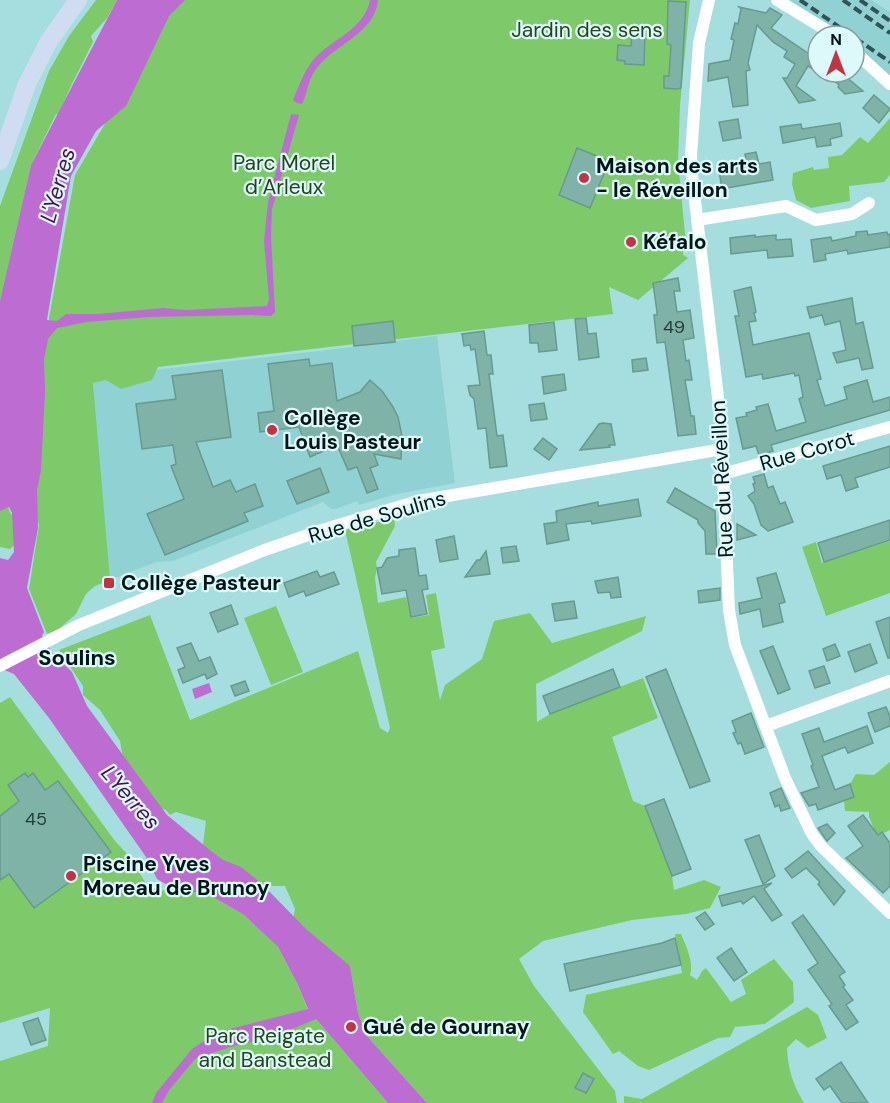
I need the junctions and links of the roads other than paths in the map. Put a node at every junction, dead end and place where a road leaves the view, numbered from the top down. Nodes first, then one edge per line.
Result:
1 (78, 0) edge
2 (709, 0) edge
3 (777, 0) edge
4 (816, 24) edge
5 (866, 62) edge
6 (890, 84) edge
7 (0, 159) edge
8 (869, 203) dead end
9 (697, 220) junction
10 (890, 427) edge
11 (723, 449) junction
12 (723, 474) junction
13 (0, 666) edge
14 (890, 681) edge
15 (766, 726) junction
16 (890, 913) edge

1 - 7 main road
2 - 9 street, Rue du Réveillon
3 - 4 street
5 - 6 street
8 - 9 street
9 - 11 street, Rue du Réveillon
10 - 12 street, Rue Corot
11 - 12 street, Rue du Réveillon
11 - 13 street, Rue de Soulins
12 - 15 street, Rue du Réveillon
14 - 15 street
15 - 16 street, Rue du Réveillon

